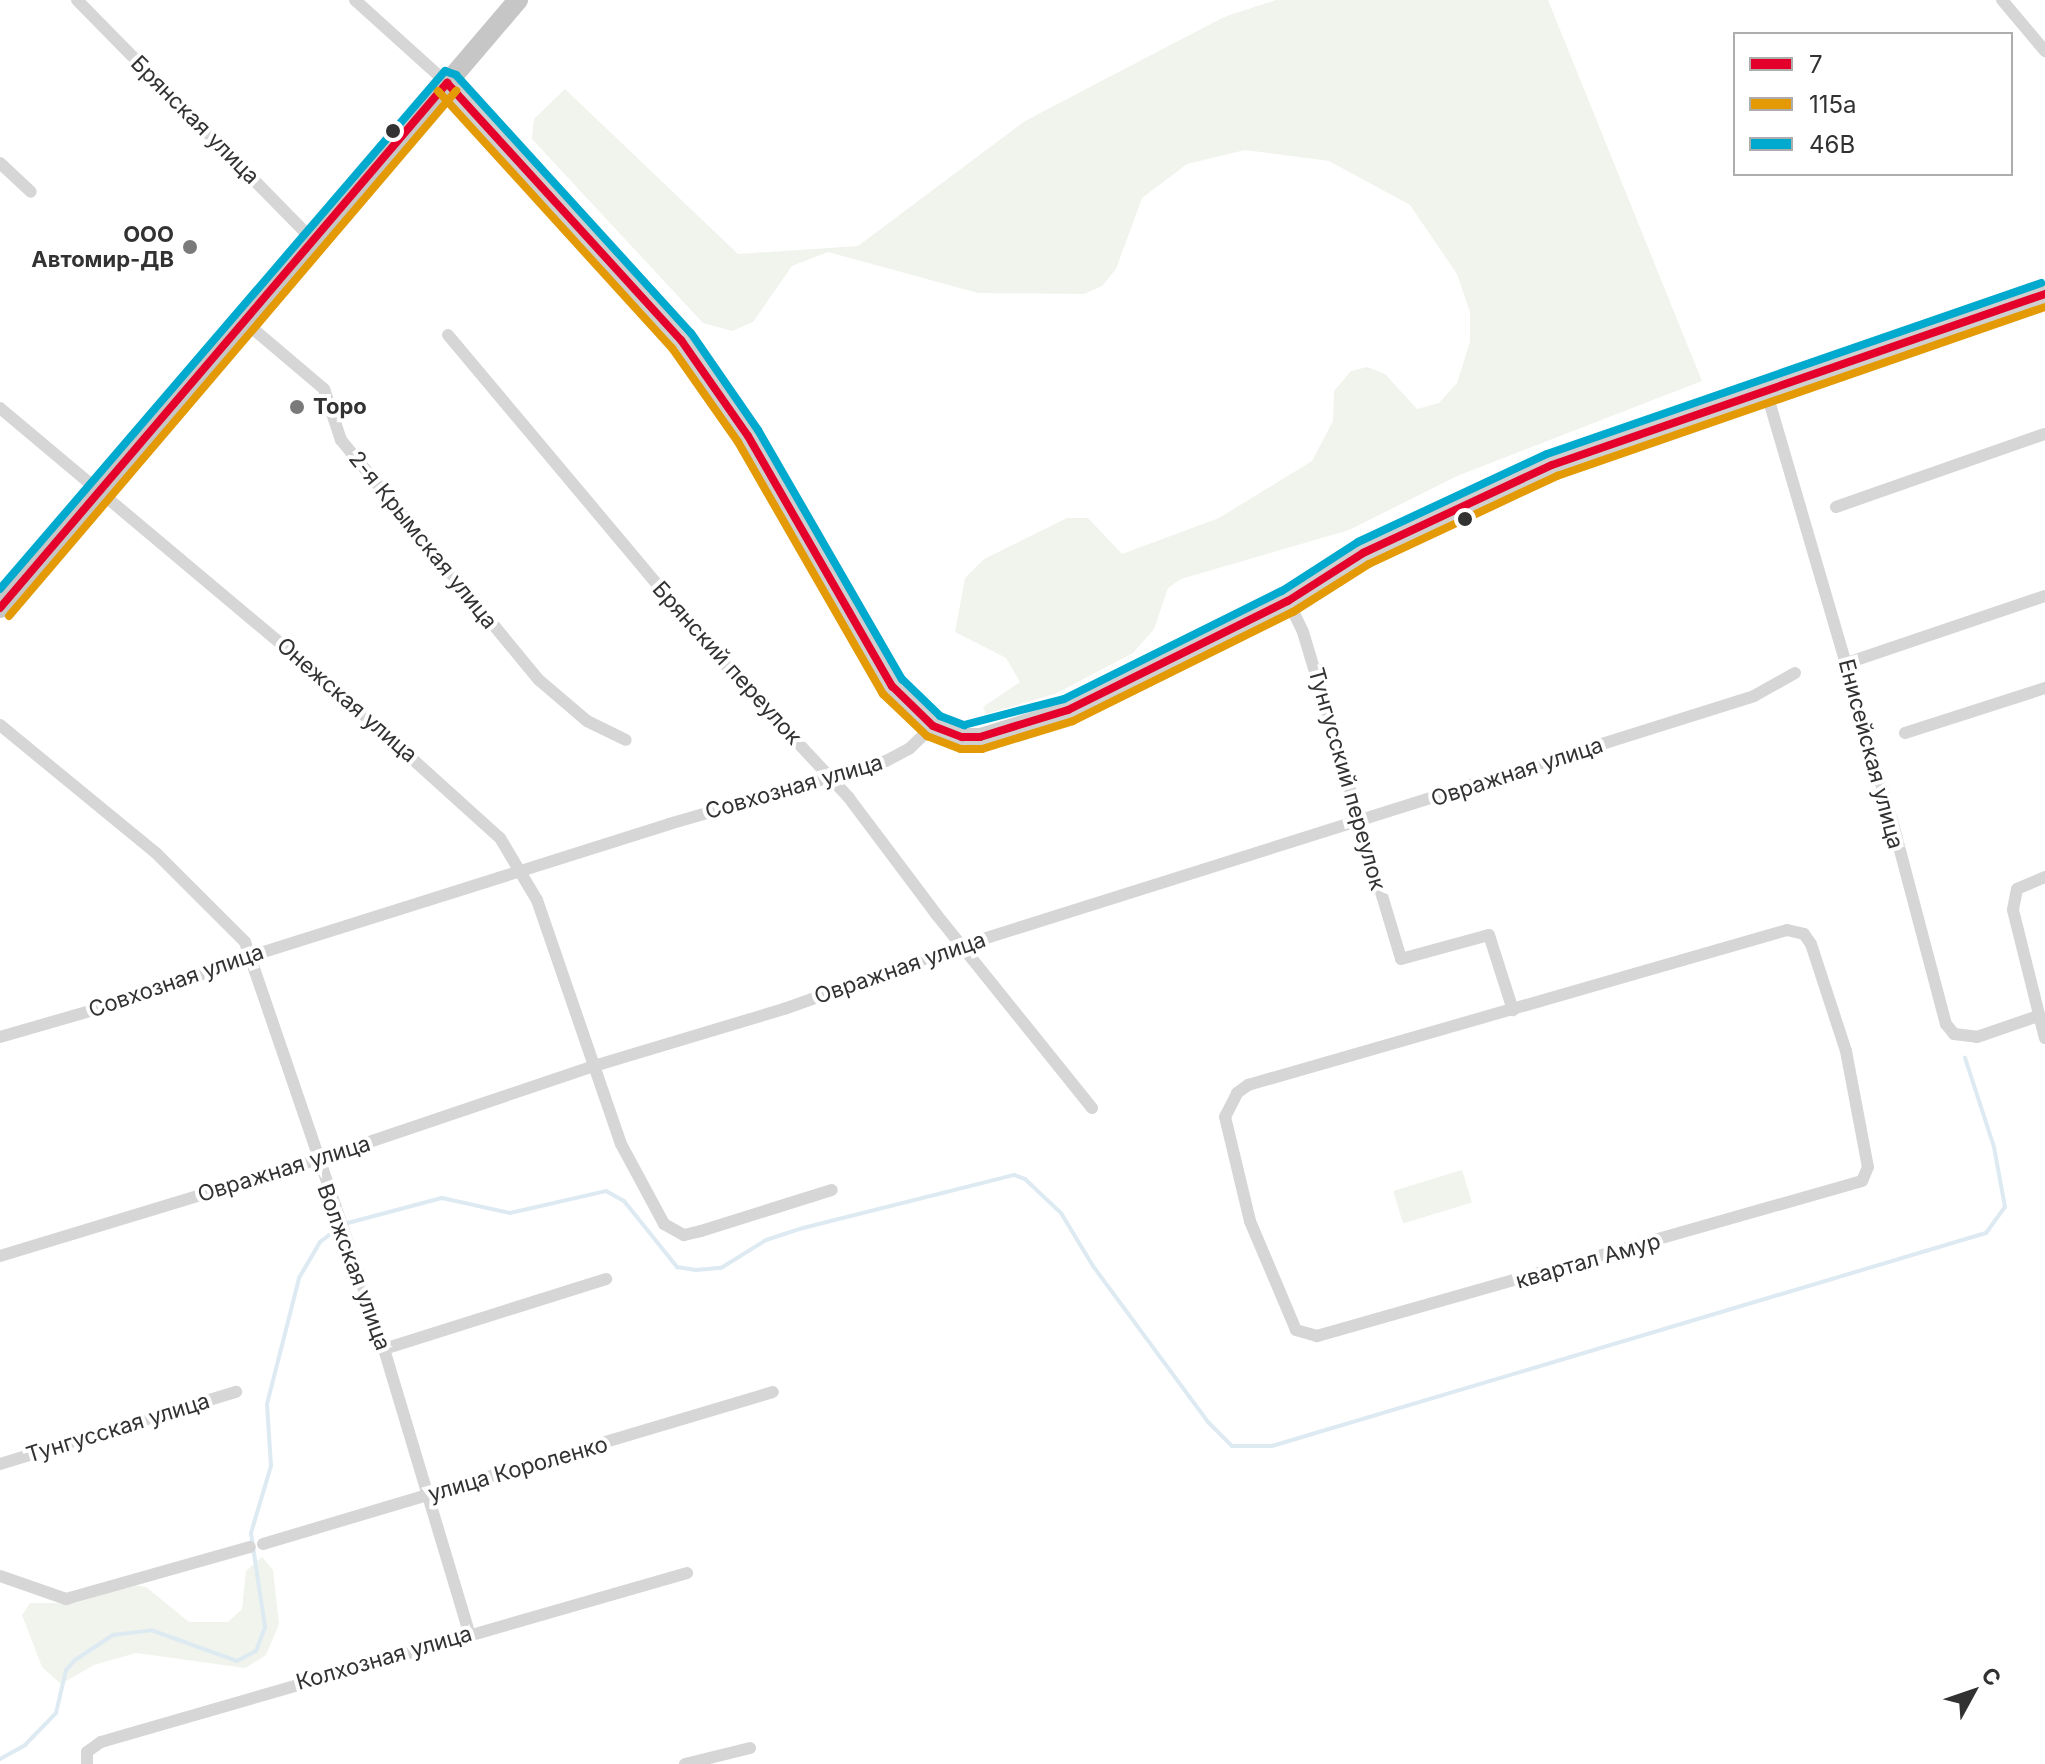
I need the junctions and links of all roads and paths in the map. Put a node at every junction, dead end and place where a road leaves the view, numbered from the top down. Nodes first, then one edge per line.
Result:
1 (77, 0) edge
2 (355, 0) edge
3 (518, 0) edge
4 (2002, 0) edge
5 (2045, 51) edge
6 (447, 83) junction
7 (0, 163) edge
8 (31, 192) dead end
9 (313, 240) junction
10 (2045, 294) edge
11 (245, 322) junction
12 (448, 335) dead end
13 (1765, 387) junction
14 (0, 408) edge
15 (2045, 434) edge
16 (100, 493) junction
17 (1836, 507) dead end
18 (2045, 596) edge
19 (1288, 601) junction
20 (0, 608) edge
21 (1847, 663) junction
22 (1795, 673) dead end
23 (2045, 688) edge
24 (0, 725) edge
25 (933, 726) junction
26 (1905, 733) dead end
27 (626, 740) dead end
28 (830, 775) junction
29 (1359, 823) junction
30 (523, 871) junction
31 (2045, 877) edge
32 (964, 945) junction
33 (251, 956) junction
34 (1513, 1010) junction
35 (2038, 1016) junction
36 (0, 1037) edge
37 (2045, 1038) edge
38 (594, 1066) junction
39 (1092, 1108) dead end
40 (316, 1160) junction
41 (832, 1190) dead end
42 (0, 1256) edge
43 (606, 1279) dead end
44 (384, 1349) junction
45 (236, 1392) dead end
46 (773, 1392) dead end
47 (0, 1464) edge
48 (425, 1496) junction
49 (687, 1573) dead end
50 (0, 1577) edge
51 (469, 1632) junction
52 (750, 1748) dead end
53 (87, 1758) edge
54 (685, 1764) edge

1 - 9 street, Брянская улица
2 - 6 street
3 - 6 highway
4 - 5 street
6 - 9 highway
6 - 25 main road
7 - 8 street
9 - 11 highway
10 - 13 main road
11 - 16 highway
11 - 27 street, 2-я Крымская улица
12 - 28 street, Брянский переулок
13 - 19 main road
13 - 21 street, Енисейская улица
14 - 16 street, Онежская улица
15 - 17 street
16 - 20 highway
16 - 30 street, Онежская улица
18 - 21 street
19 - 25 main road
19 - 29 street, Тунгусский переулок
21 - 35 street, Енисейская улица
22 - 29 street, Овражная улица
23 - 26 street
24 - 33 street, Волжская улица
25 - 28 street, Совхозная улица
28 - 30 street, Совхозная улица
28 - 32 street, Брянский переулок
29 - 32 street, Овражная улица
29 - 34 street, Тунгусский переулок
30 - 33 street, Совхозная улица
30 - 38 street, Онежская улица
31 - 35 street
32 - 38 street, Овражная улица
32 - 39 street, Брянский переулок
33 - 36 street, Совхозная улица
33 - 40 street, Волжская улица
34 - 34 street, квартал Амур
35 - 37 street
38 - 40 street, Овражная улица
38 - 41 street
40 - 42 street, Овражная улица
40 - 44 street, Волжская улица
43 - 44 street
44 - 48 street, Волжская улица
45 - 47 street, Тунгусская улица
46 - 48 street, улица Короленко
48 - 50 street, улица Короленко
48 - 51 street, Волжская улица
49 - 51 street, Колхозная улица
51 - 53 street, Колхозная улица
52 - 54 street

